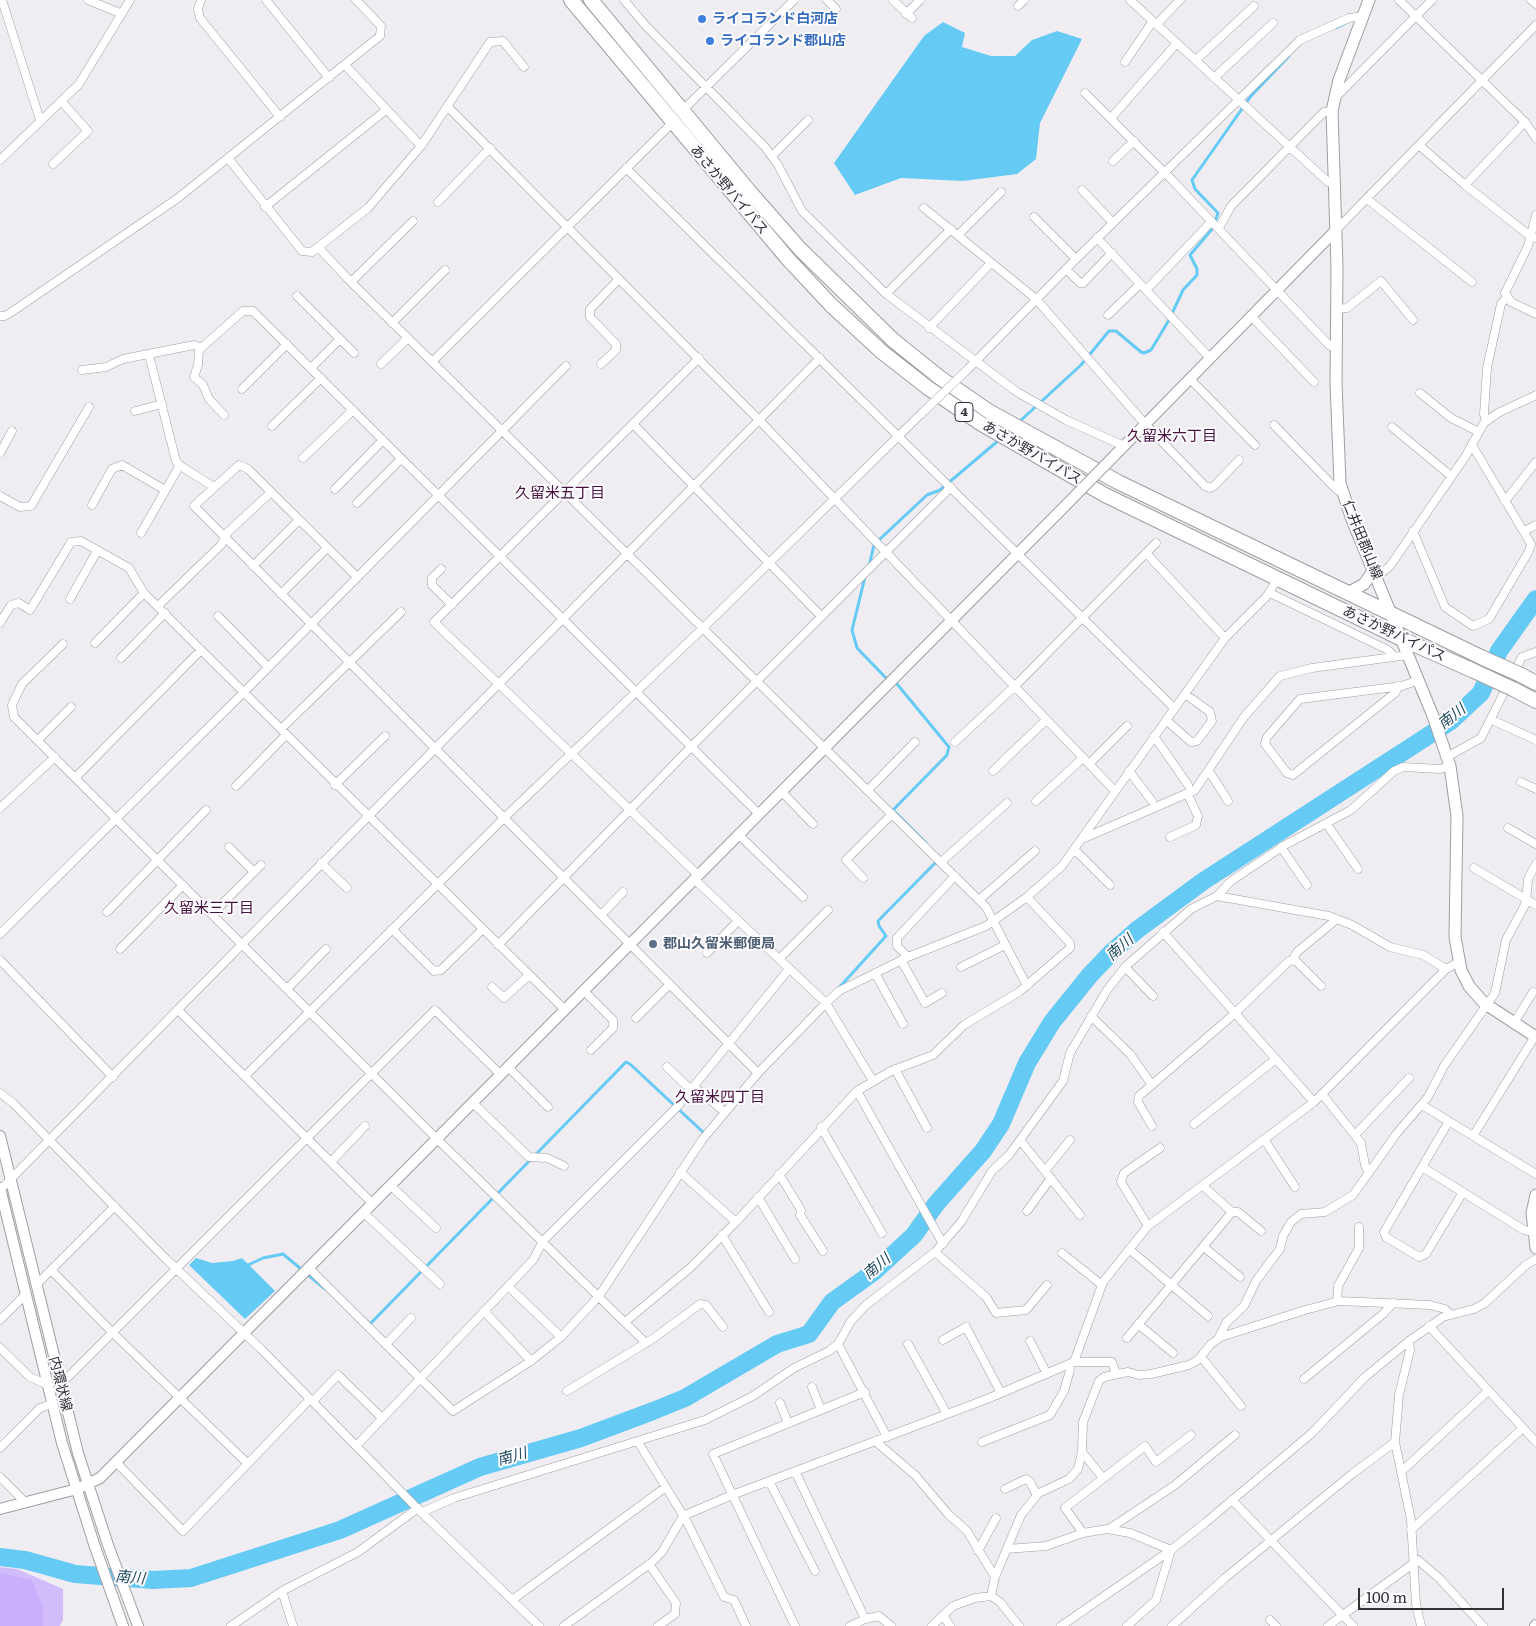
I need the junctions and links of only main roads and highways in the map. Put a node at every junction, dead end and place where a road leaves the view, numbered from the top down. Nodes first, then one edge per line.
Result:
1 (571, 0) edge
2 (591, 0) edge
3 (1369, 0) edge
4 (1375, 574) junction
5 (1348, 593) junction
6 (1393, 616) junction
7 (1402, 639) junction
8 (1536, 682) edge
9 (1536, 700) edge
10 (1535, 1037) edge
11 (1536, 1195) edge
12 (1536, 1247) edge

1 - 7 highway, あさか野バイパス / 4
2 - 5 highway, あさか野バイパス / 4
3 - 4 main road, 仁井田郡山線
4 - 5 main road
4 - 6 main road, 仁井田郡山線
5 - 6 highway, あさか野バイパス / 4
6 - 7 main road, 仁井田郡山線
6 - 8 highway, あさか野バイパス / 4, bridge
7 - 9 highway, あさか野バイパス / 4, bridge
7 - 10 main road, 仁井田郡山線
11 - 12 main road

